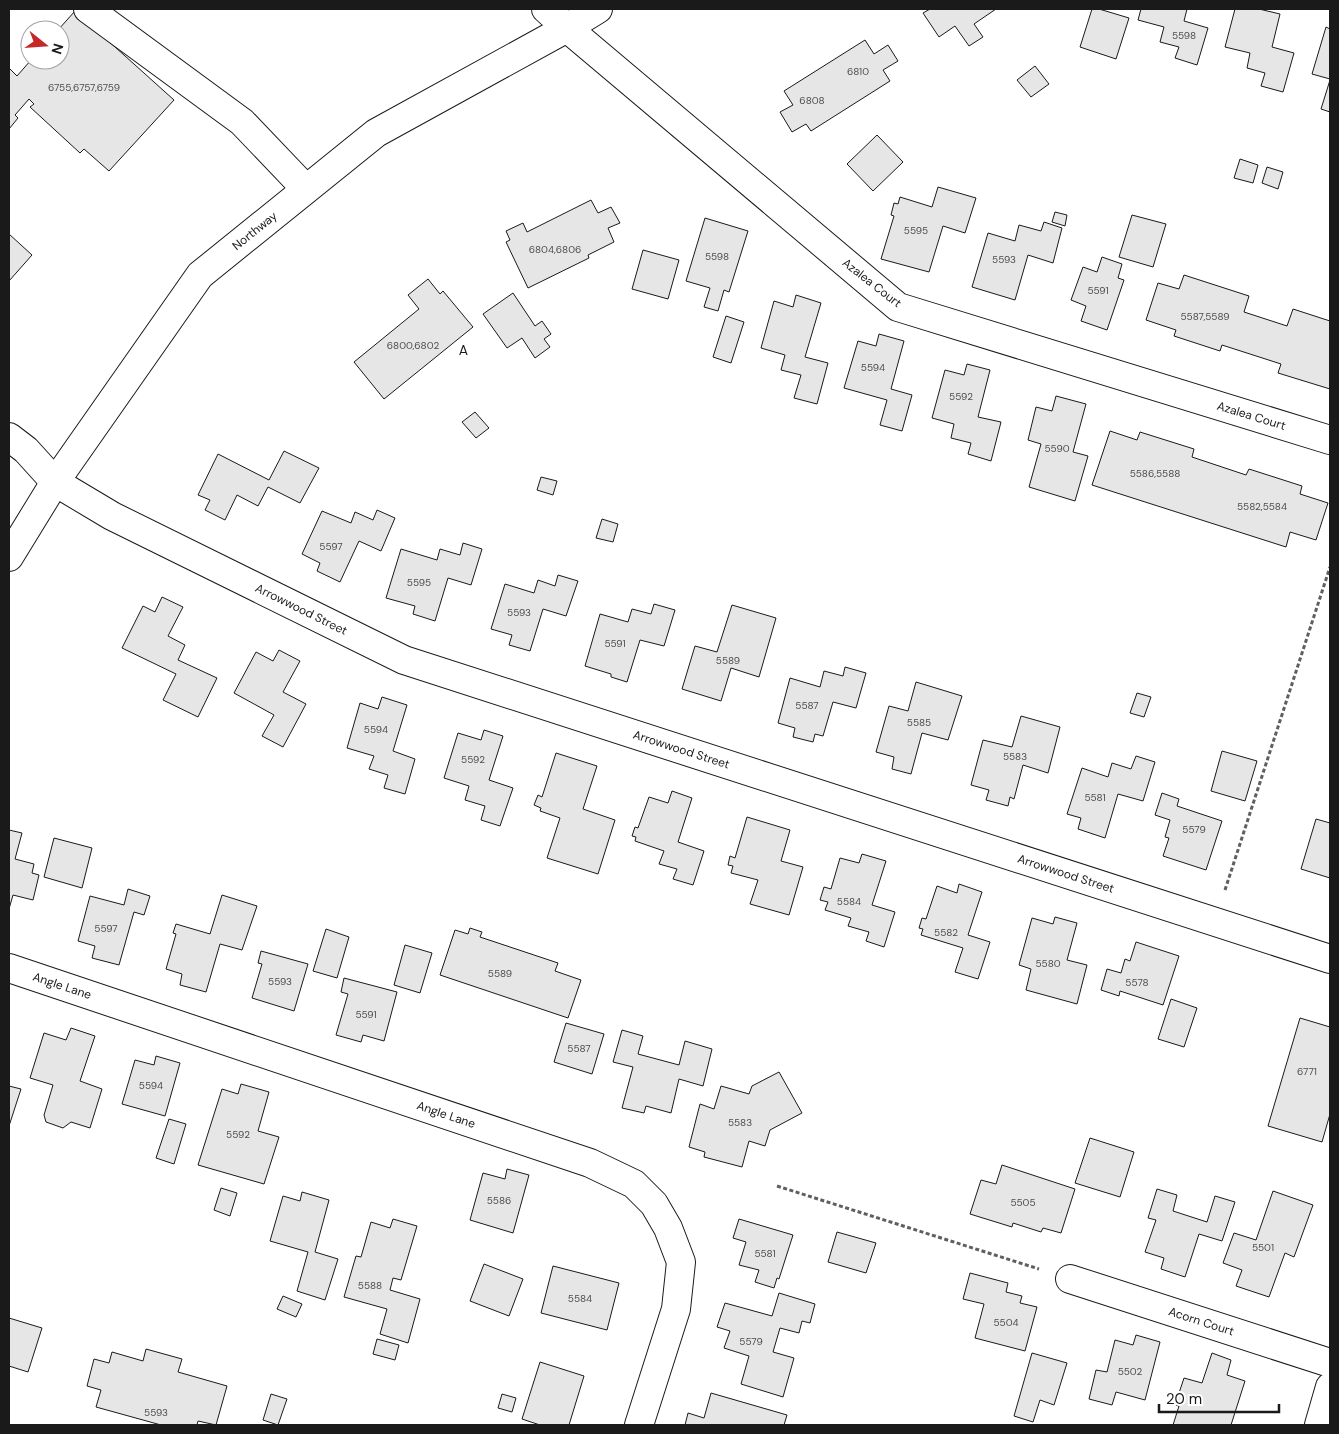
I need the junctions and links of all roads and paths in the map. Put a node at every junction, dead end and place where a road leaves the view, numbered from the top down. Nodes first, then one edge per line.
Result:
1 (88, 9) edge
2 (546, 9) edge
3 (598, 9) edge
4 (567, 28) junction
5 (306, 189) junction
6 (9, 437) edge
7 (1330, 440) edge
8 (55, 482) junction
9 (9, 557) edge
10 (1330, 567) edge
11 (1215, 920) junction
12 (1330, 959) edge
13 (9, 968) edge
14 (777, 1186) dead end
15 (1070, 1279) joint
16 (1330, 1363) edge
17 (1330, 1387) edge
18 (639, 1425) edge
19 (1319, 1425) edge

1 - 5 street
2 - 4 street, Azalea Court
3 - 4 street, Northway
4 - 5 street, Northway
4 - 7 street, Azalea Court
5 - 8 street, Northway
6 - 8 street, Arrowwood Street
8 - 9 street, Northway
8 - 11 street, Arrowwood Street
10 - 11 path
11 - 12 street, Arrowwood Street
13 - 18 street, Angle Lane
14 - 15 path
15 - 16 street, Acorn Court
17 - 19 street

